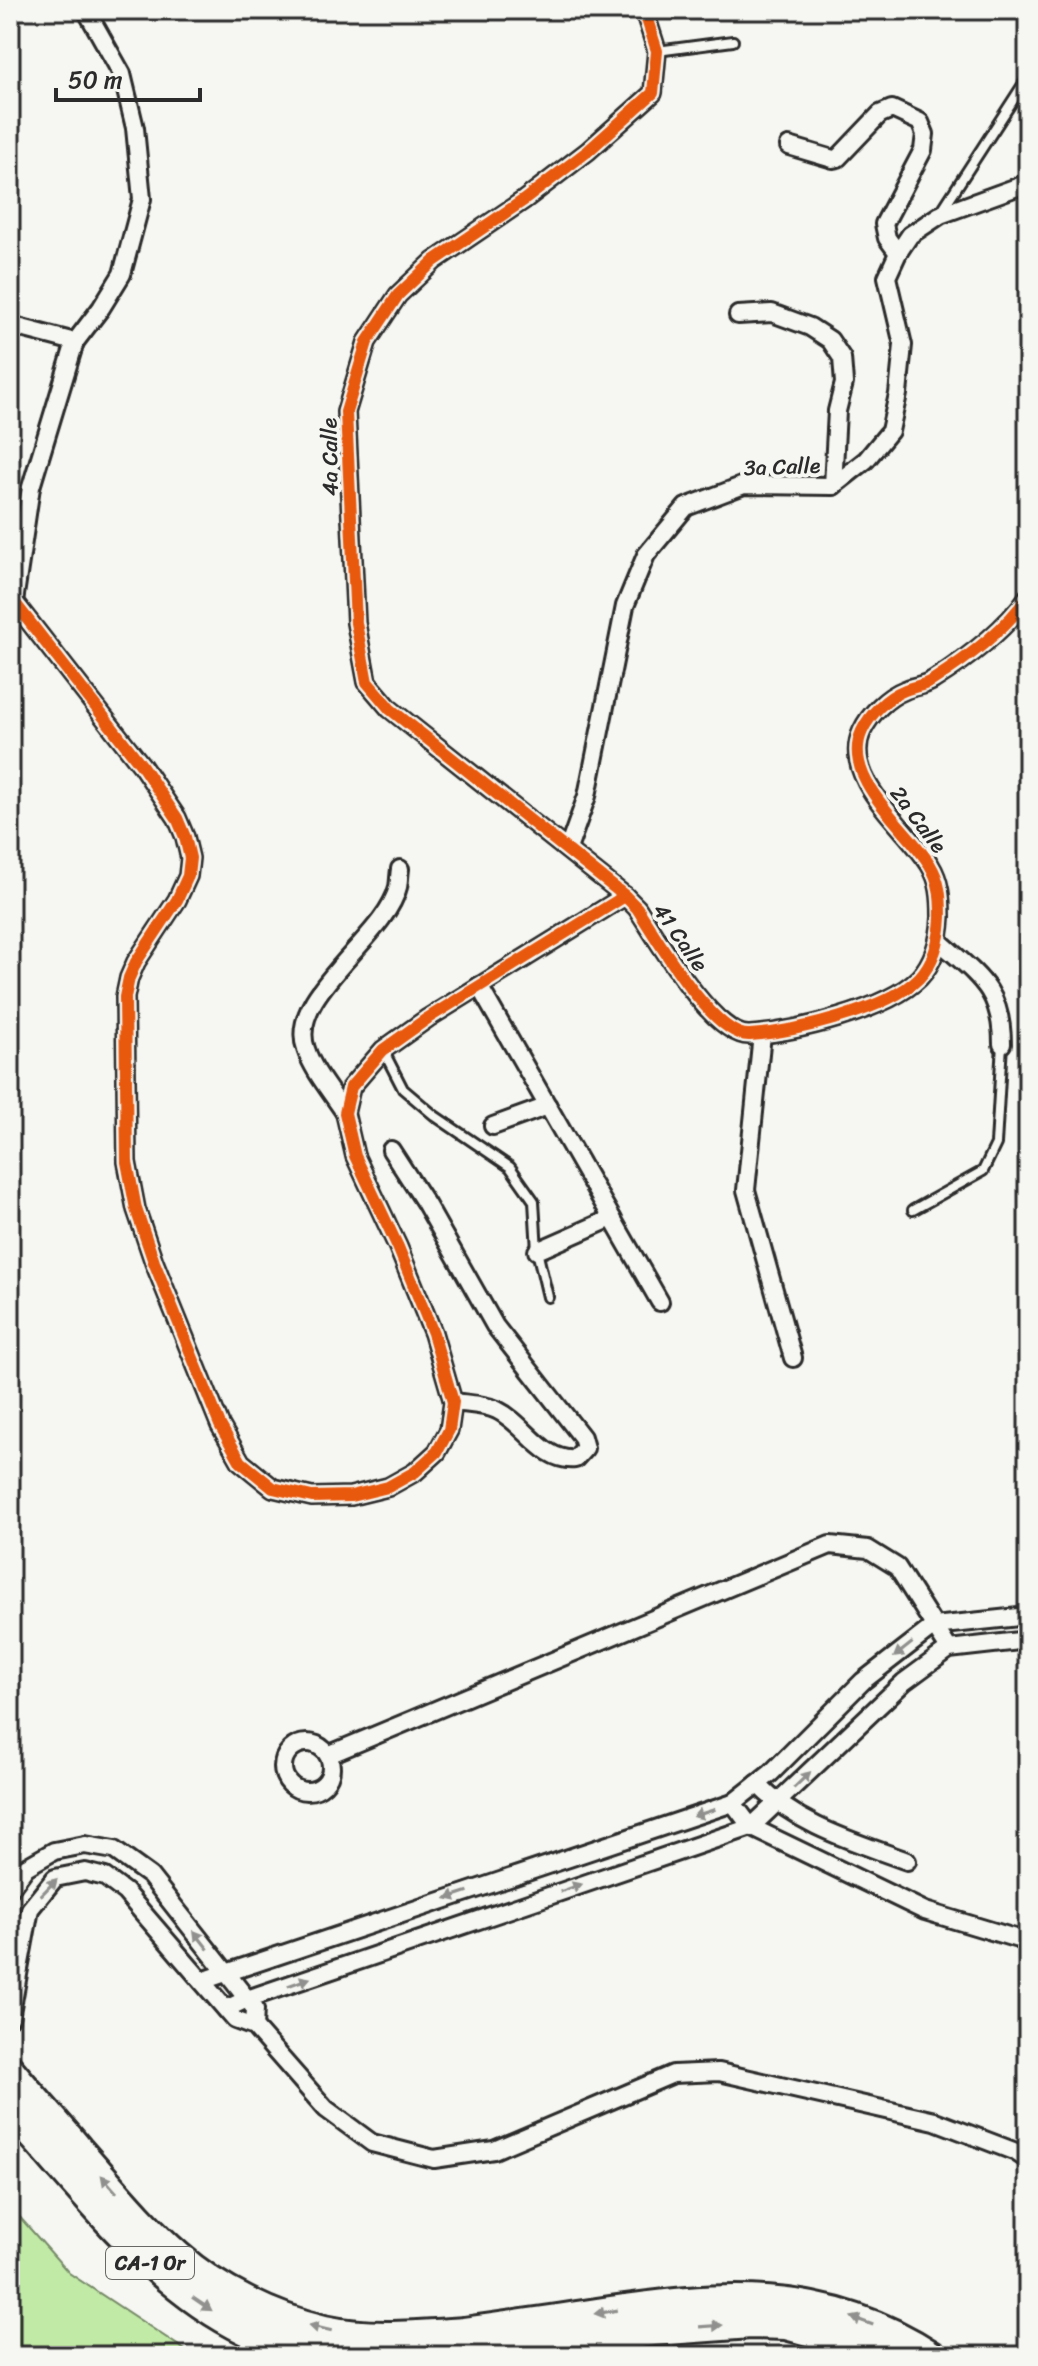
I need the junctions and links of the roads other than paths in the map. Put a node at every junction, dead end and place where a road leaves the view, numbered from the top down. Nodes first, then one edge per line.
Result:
1 (86, 10) edge
2 (644, 10) edge
3 (733, 41) dead end
4 (657, 51) junction
5 (1028, 77) edge
6 (789, 146) dead end
7 (1028, 183) edge
8 (940, 215) junction
9 (898, 253) junction
10 (738, 315) dead end
11 (10, 325) edge
12 (75, 342) junction
13 (833, 486) junction
14 (1028, 597) edge
15 (12, 602) edge
16 (568, 849) junction
17 (400, 869) dead end
18 (625, 896) junction
19 (940, 942) junction
20 (479, 986) junction
21 (762, 1034) junction
22 (1002, 1044) joint
23 (383, 1050) junction
24 (548, 1106) junction
25 (345, 1113) junction
26 (493, 1126) dead end
27 (391, 1150) dead end
28 (913, 1210) dead end
29 (612, 1218) junction
30 (537, 1251) junction
31 (548, 1297) dead end
32 (660, 1302) dead end
33 (793, 1358) dead end
34 (453, 1402) junction
35 (1028, 1616) edge
36 (934, 1626) junction
37 (1028, 1640) edge
38 (949, 1649) junction
39 (328, 1755) dead end
40 (757, 1784) junction
41 (733, 1803) junction
42 (777, 1804) junction
43 (751, 1827) junction
44 (907, 1861) dead end
45 (10, 1892) edge
46 (30, 1909) junction
47 (1028, 1942) edge
48 (225, 1972) junction
49 (202, 1981) junction
50 (247, 1999) junction
51 (12, 2000) edge
52 (226, 2009) junction
53 (10, 2018) edge
54 (254, 2027) junction
55 (10, 2070) edge
56 (10, 2110) edge
57 (1028, 2160) edge
58 (333, 2356) edge
59 (466, 2356) edge
60 (877, 2356) edge
61 (932, 2356) edge

1 - 12 street
2 - 4 street, 4a Calle
3 - 4 lane
4 - 16 street, 4a Calle
5 - 8 lane
6 - 9 street
7 - 8 street
8 - 9 street
9 - 13 street, 3a Calle
10 - 13 street
11 - 12 street
12 - 15 street
13 - 16 street, 3a Calle
14 - 19 street, 2a Calle
15 - 34 street
16 - 18 street, 41 Calle
17 - 25 street
18 - 20 street
18 - 21 street, 41 Calle
19 - 21 street, 2a Calle
19 - 22 street
20 - 23 street
20 - 24 street
21 - 33 street
22 - 28 lane
23 - 25 street
23 - 30 lane
24 - 26 street
24 - 29 street
25 - 34 street
27 - 34 street
29 - 30 street
29 - 32 street
30 - 31 lane
35 - 36 street
36 - 38 street
36 - 39 street
36 -> 40 street
37 - 38 street
42 -> 38 street
40 - 41 street
40 - 42 street
41 - 43 street
41 -> 48 street
42 - 43 street
42 - 44 street
43 - 47 street
50 -> 43 street
45 - 46 street
48 -> 45 street
46 -> 49 street
46 - 51 street
48 - 49 street
48 - 50 street
49 - 52 street
50 - 52 street
50 - 54 street
51 - 53 street
52 - 54 street
54 - 57 street
61 -> 55 highway, CA-1 Or
56 -> 58 highway, CA-1 Or
59 -> 60 highway

